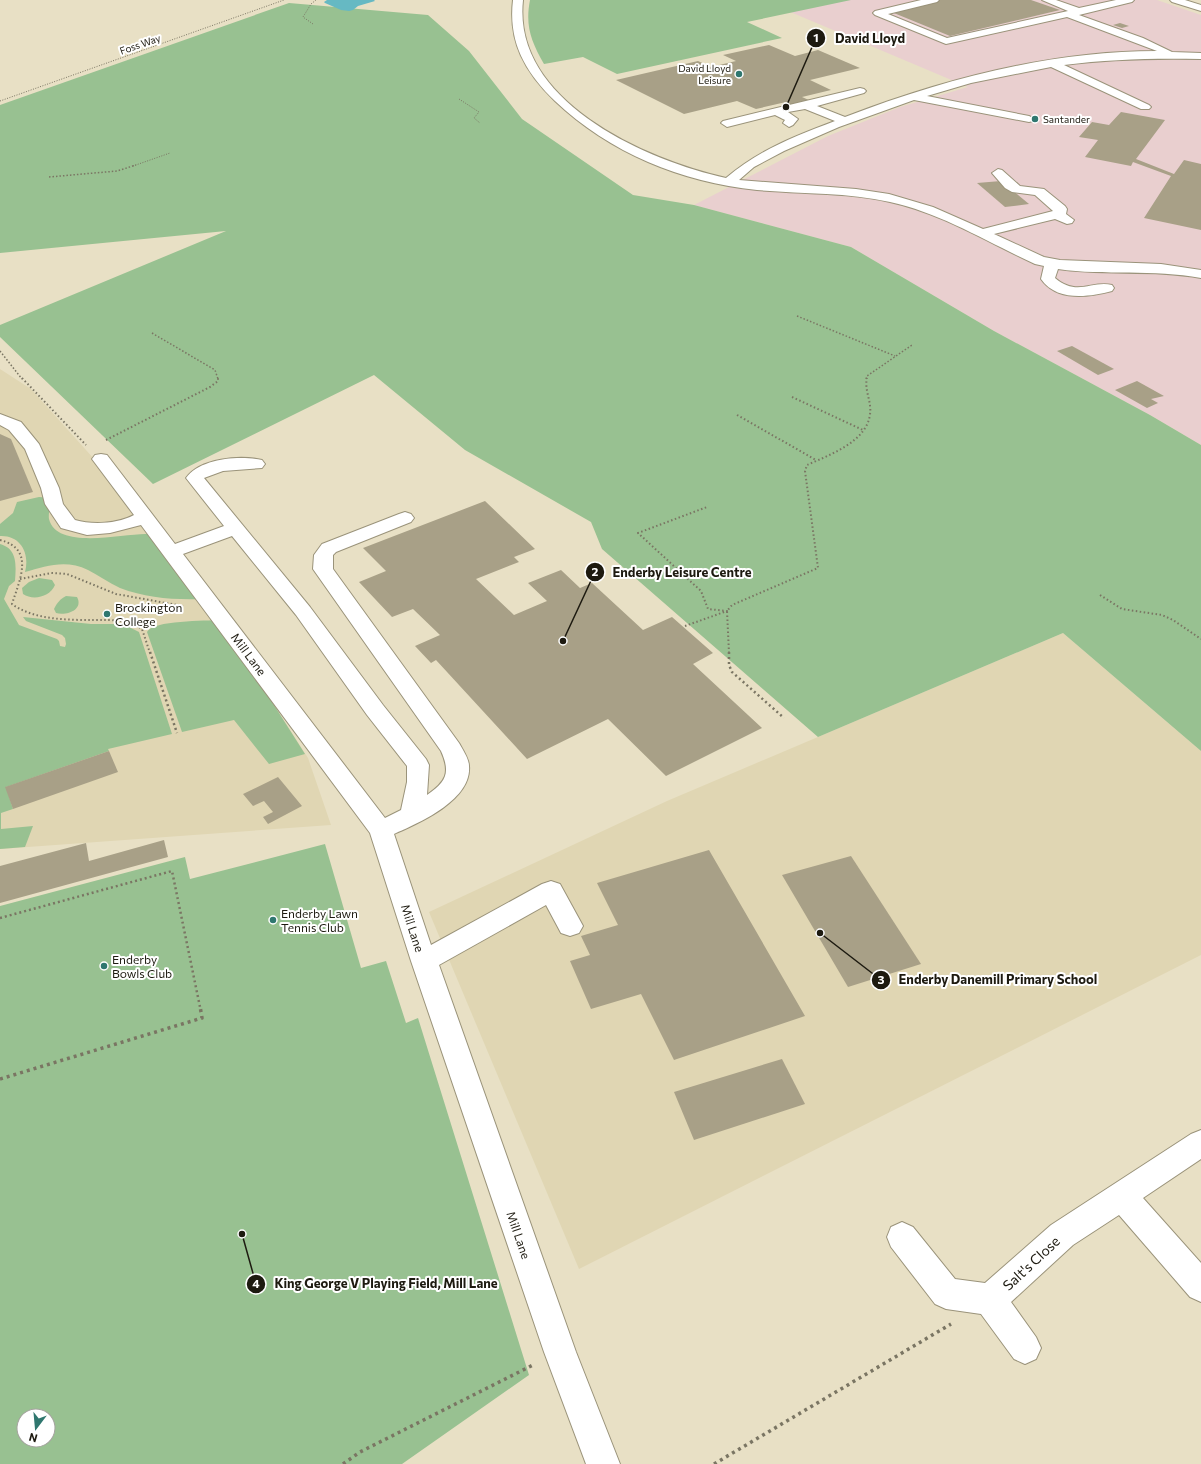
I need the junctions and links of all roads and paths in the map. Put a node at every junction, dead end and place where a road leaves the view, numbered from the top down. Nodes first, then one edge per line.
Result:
1 (284, 0) edge
2 (316, 0) edge
3 (518, 0) edge
4 (934, 0) edge
5 (1047, 0) edge
6 (1128, 0) edge
7 (1175, 0) edge
8 (1201, 8) edge
9 (1080, 12) junction
10 (1068, 14) junction
11 (313, 24) dead end
12 (1169, 54) junction
13 (1201, 56) edge
14 (1052, 63) junction
15 (860, 91) dead end
16 (913, 96) junction
17 (459, 99) dead end
18 (0, 101) edge
19 (806, 105) junction
20 (1145, 106) dead end
21 (777, 111) junction
22 (1029, 119) dead end
23 (845, 121) junction
24 (727, 123) dead end
25 (788, 123) dead end
26 (480, 124) dead end
27 (170, 153) dead end
28 (998, 173) dead end
29 (49, 177) dead end
30 (729, 182) junction
31 (981, 233) junction
32 (1052, 264) junction
33 (1201, 274) edge
34 (1107, 288) dead end
35 (797, 316) dead end
36 (152, 333) dead end
37 (912, 344) dead end
38 (0, 351) edge
39 (895, 356) junction
40 (792, 397) dead end
41 (737, 415) dead end
42 (0, 419) edge
43 (863, 430) junction
44 (95, 454) junction
45 (816, 460) junction
46 (256, 464) dead end
47 (707, 507) dead end
48 (145, 517) junction
49 (405, 518) dead end
50 (237, 528) junction
51 (0, 540) edge
52 (172, 552) junction
53 (20, 579) junction
54 (1100, 595) dead end
55 (214, 607) junction
56 (727, 611) junction
57 (685, 626) dead end
58 (1201, 640) edge
59 (784, 718) dead end
60 (177, 733) dead end
61 (412, 815) junction
62 (381, 830) junction
63 (0, 918) edge
64 (570, 926) dead end
65 (424, 961) junction
66 (0, 1078) edge
67 (1201, 1143) edge
68 (1121, 1195) junction
69 (902, 1237) dead end
70 (1201, 1286) edge
71 (990, 1300) junction
72 (1025, 1348) dead end
73 (560, 1352) junction
74 (342, 1464) edge
75 (603, 1464) edge
76 (714, 1464) edge

1 - 18 path, Foss Way
2 - 11 path
3 - 30 street
4 - 10 street
5 - 9 street
6 - 9 street
7 - 8 street
9 - 10 street
10 - 12 street
12 - 13 street
12 - 14 street
14 - 16 street
14 - 20 street
15 - 19 street
16 - 22 street
16 - 23 street
17 - 26 path
19 - 21 street
19 - 23 street
21 - 24 street
21 - 25 street
23 - 30 street
27 - 29 path
28 - 31 street
30 - 31 street
31 - 32 street
32 - 33 street
32 - 34 street
35 - 39 path
36 - 44 path
37 - 39 path
38 - 44 path
39 - 43 path
40 - 43 path
41 - 45 path
42 - 48 street
43 - 45 path
44 - 48 street, Mill Lane
45 - 56 path
46 - 50 street
47 - 56 path
48 - 52 street, Mill Lane
49 - 61 street
50 - 52 street
50 - 61 street
51 - 53 path
52 - 55 street, Mill Lane
53 - 55 path
53 - 60 path
54 - 58 path
55 - 62 street, Mill Lane
56 - 57 path
56 - 59 path
61 - 62 street
62 - 65 street, Mill Lane
63 - 66 path
64 - 65 street
65 - 73 street, Mill Lane
67 - 68 street, Salt's Close
68 - 70 street
68 - 71 street, Salt's Close
69 - 71 street
71 - 72 street
71 - 76 path
73 - 74 path
73 - 75 street, Mill Lane

